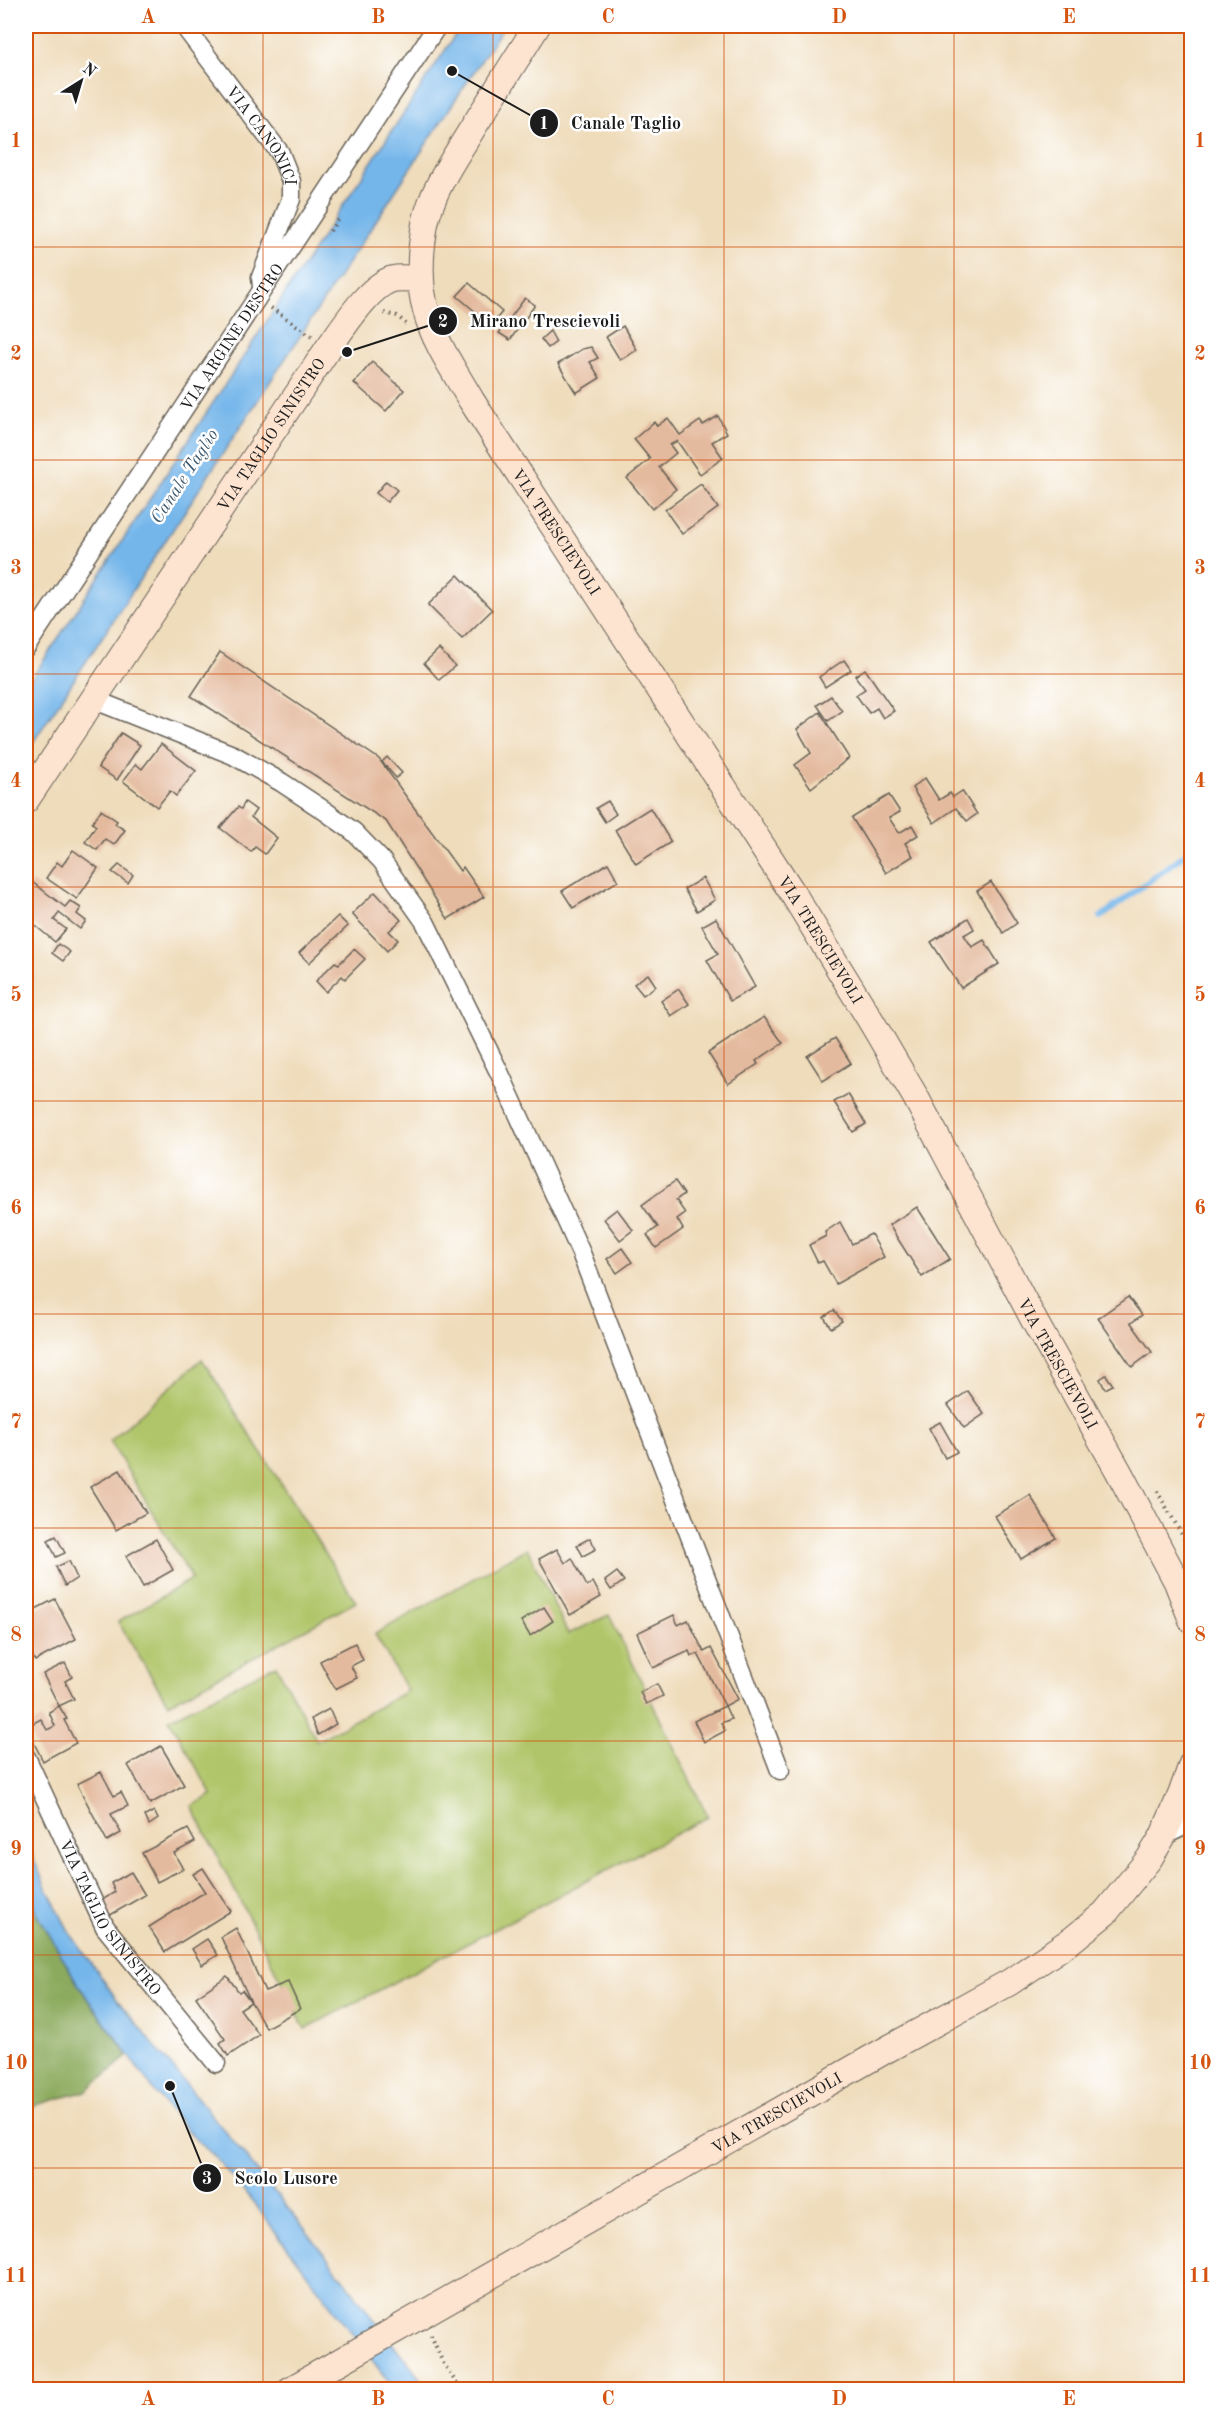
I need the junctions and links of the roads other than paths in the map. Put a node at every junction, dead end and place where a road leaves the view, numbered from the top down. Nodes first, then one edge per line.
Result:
1 (184, 26) edge
2 (437, 26) edge
3 (537, 26) edge
4 (421, 279) junction
5 (263, 297) junction
6 (26, 648) edge
7 (95, 698) junction
8 (26, 800) edge
9 (1191, 1620) edge
10 (26, 1757) edge
11 (1191, 1764) edge
12 (780, 1770) dead end
13 (1191, 1822) edge
14 (1163, 1836) junction
15 (216, 2063) dead end
16 (290, 2390) edge

1 - 5 street, VIA CANONICI
2 - 5 street, VIA ARGINE DESTRO
3 - 4 main road
4 - 7 main road, VIA TAGLIO SINISTRO
4 - 9 main road, VIA TRESCIEVOLI
5 - 6 street, VIA ARGINE DESTRO
7 - 8 main road, VIA TAGLIO SINISTRO
7 - 12 street
10 - 15 street, VIA TAGLIO SINISTRO
11 - 14 main road, VIA TRESCIEVOLI
13 - 14 street
14 - 16 main road, VIA TRESCIEVOLI

